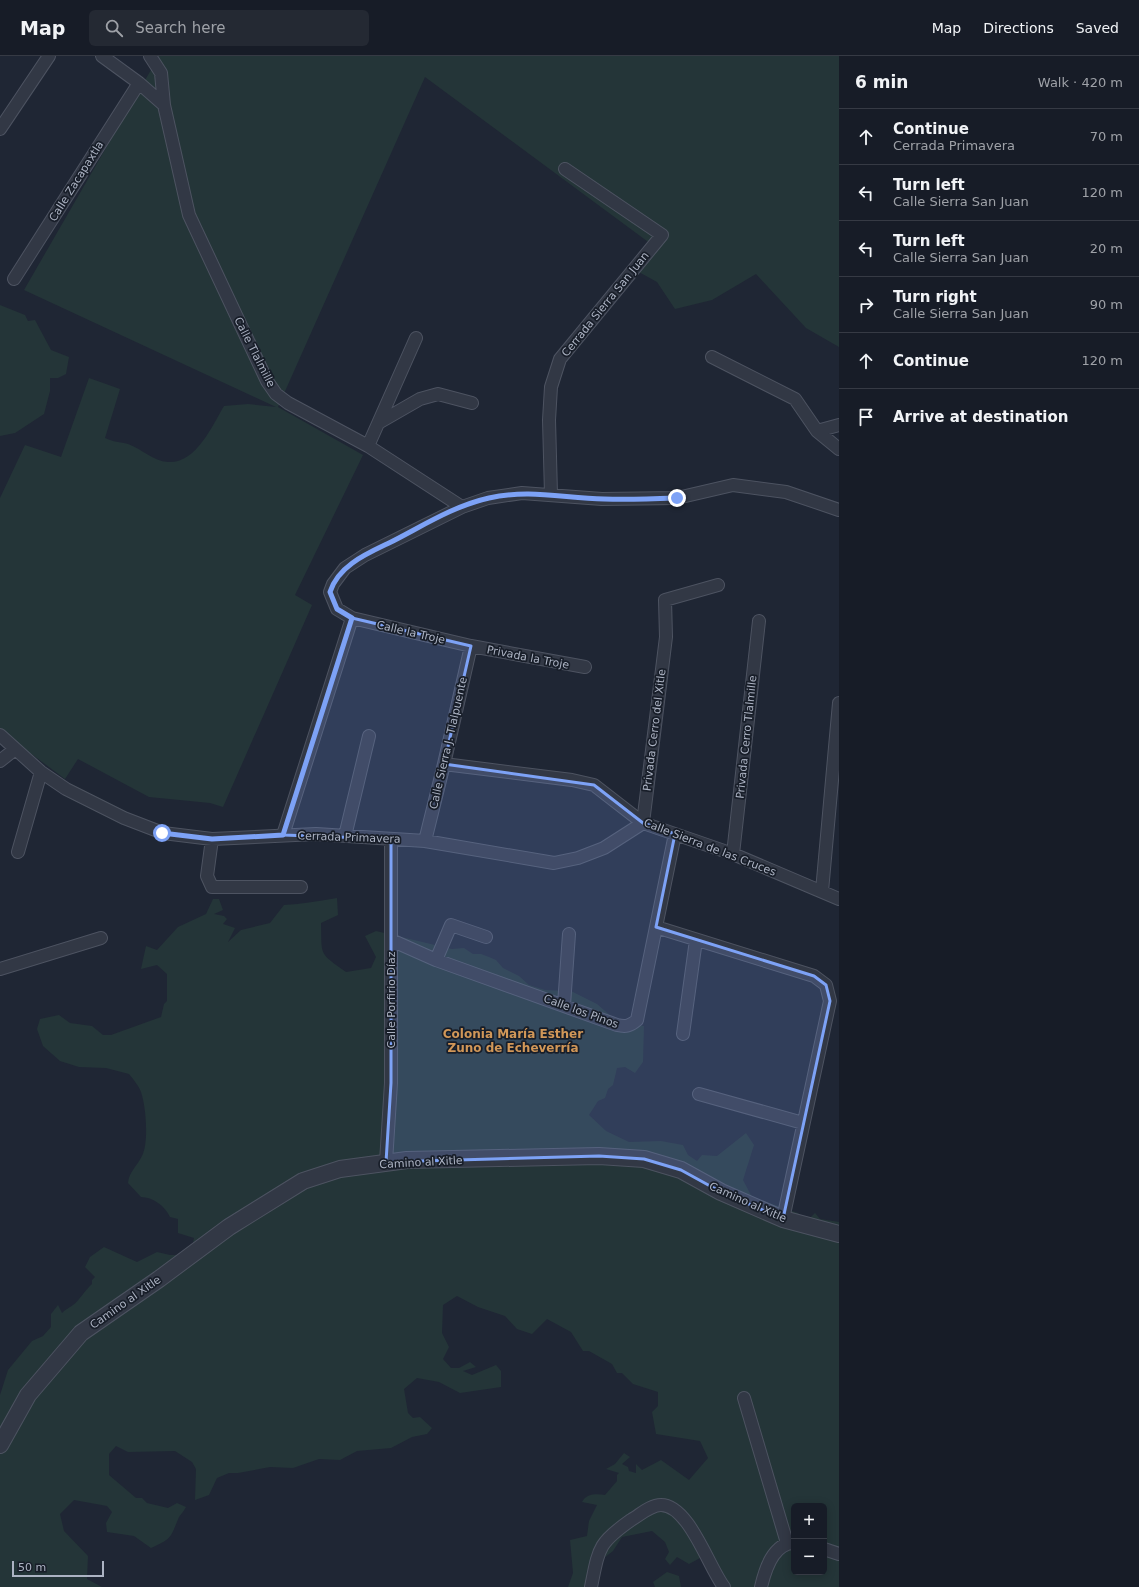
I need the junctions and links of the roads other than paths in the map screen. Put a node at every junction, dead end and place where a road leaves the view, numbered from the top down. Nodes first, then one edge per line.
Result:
1 (49, 56) edge
2 (102, 56) edge
3 (150, 56) edge
4 (138, 83) junction
5 (164, 105) junction
6 (0, 129) edge
7 (565, 169) dead end
8 (14, 279) dead end
9 (416, 338) dead end
10 (712, 357) dead end
11 (472, 403) dead end
12 (380, 422) junction
13 (839, 425) edge
14 (817, 431) junction
15 (368, 446) junction
16 (839, 449) edge
17 (552, 494) junction
18 (462, 507) junction
19 (839, 510) edge
20 (718, 585) dead end
21 (352, 618) junction
22 (759, 621) dead end
23 (471, 646) junction
24 (585, 668) dead end
25 (839, 703) edge
26 (0, 735) edge
27 (369, 736) dead end
28 (14, 750) junction
29 (0, 761) edge
30 (444, 764) junction
31 (41, 772) junction
32 (643, 822) junction
33 (674, 834) junction
34 (283, 835) junction
35 (344, 836) junction
36 (212, 839) junction
37 (391, 839) junction
38 (424, 841) junction
39 (18, 852) dead end
40 (733, 854) junction
41 (301, 887) dead end
42 (822, 891) junction
43 (839, 899) edge
44 (656, 927) junction
45 (569, 934) dead end
46 (486, 937) dead end
47 (101, 938) dead end
48 (391, 940) junction
49 (696, 940) junction
50 (436, 960) junction
51 (0, 969) edge
52 (564, 1005) junction
53 (683, 1034) dead end
54 (699, 1094) dead end
55 (803, 1123) junction
56 (386, 1162) junction
57 (783, 1219) junction
58 (839, 1234) edge
59 (744, 1398) dead end
60 (0, 1445) edge
61 (790, 1543) edge
62 (827, 1550) edge
63 (839, 1554) edge
64 (591, 1587) edge
65 (724, 1587) edge
66 (760, 1587) edge

1 - 6 street
2 - 4 street
3 - 5 street, Calle Tlalmille
4 - 5 street
4 - 8 street, Calle Zacapaxtla
5 - 15 street, Calle Tlalmille
7 - 17 street, Cerrada Sierra San Juan
9 - 12 street
10 - 14 street
11 - 12 street
12 - 15 street
13 - 14 street
14 - 16 street
15 - 18 street, Calle Tlalmille
17 - 18 street
17 - 19 street
18 - 21 street
20 - 32 street, Privada Cerro del Xitle
21 - 23 street, Calle la Troje
21 - 34 street
22 - 40 street, Privada Cerro Tlalmille
23 - 24 street, Privada la Troje
23 - 30 street, Calle Sierra J. Tlalpuente
25 - 42 street
26 - 28 street, Cerrada Primavera
27 - 35 street
28 - 29 street
28 - 31 street, Cerrada Primavera
30 - 32 street, Calle Sierra de las Cruces
30 - 38 street, Calle Sierra J. Tlalpuente
31 - 36 street, Cerrada Primavera
31 - 39 street
32 - 33 street, Calle Sierra de las Cruces
32 - 38 street, Cerrada Primavera
33 - 40 street, Calle Sierra de las Cruces
33 - 44 street, Calle los Pinos
34 - 35 street, Cerrada Primavera
34 - 36 street, Cerrada Primavera
35 - 37 street, Cerrada Primavera
36 - 41 street
37 - 38 street, Cerrada Primavera
37 - 48 street, Calle Porfirio Díaz
40 - 42 street, Calle Sierra de las Cruces
42 - 43 street, Calle Sierra de las Cruces
44 - 49 street
44 - 52 street, Calle los Pinos
45 - 52 street
46 - 50 street
47 - 51 street
48 - 50 street, Calle los Pinos
48 - 56 street, Calle Porfirio Díaz
49 - 53 street
49 - 55 street
50 - 52 street, Calle los Pinos
54 - 55 street
55 - 57 street
56 - 57 street, Camino al Xitle
56 - 60 street, Camino al Xitle
57 - 58 street, Camino al Xitle
59 - 61 street
61 - 66 street
62 - 63 street
64 - 65 street

